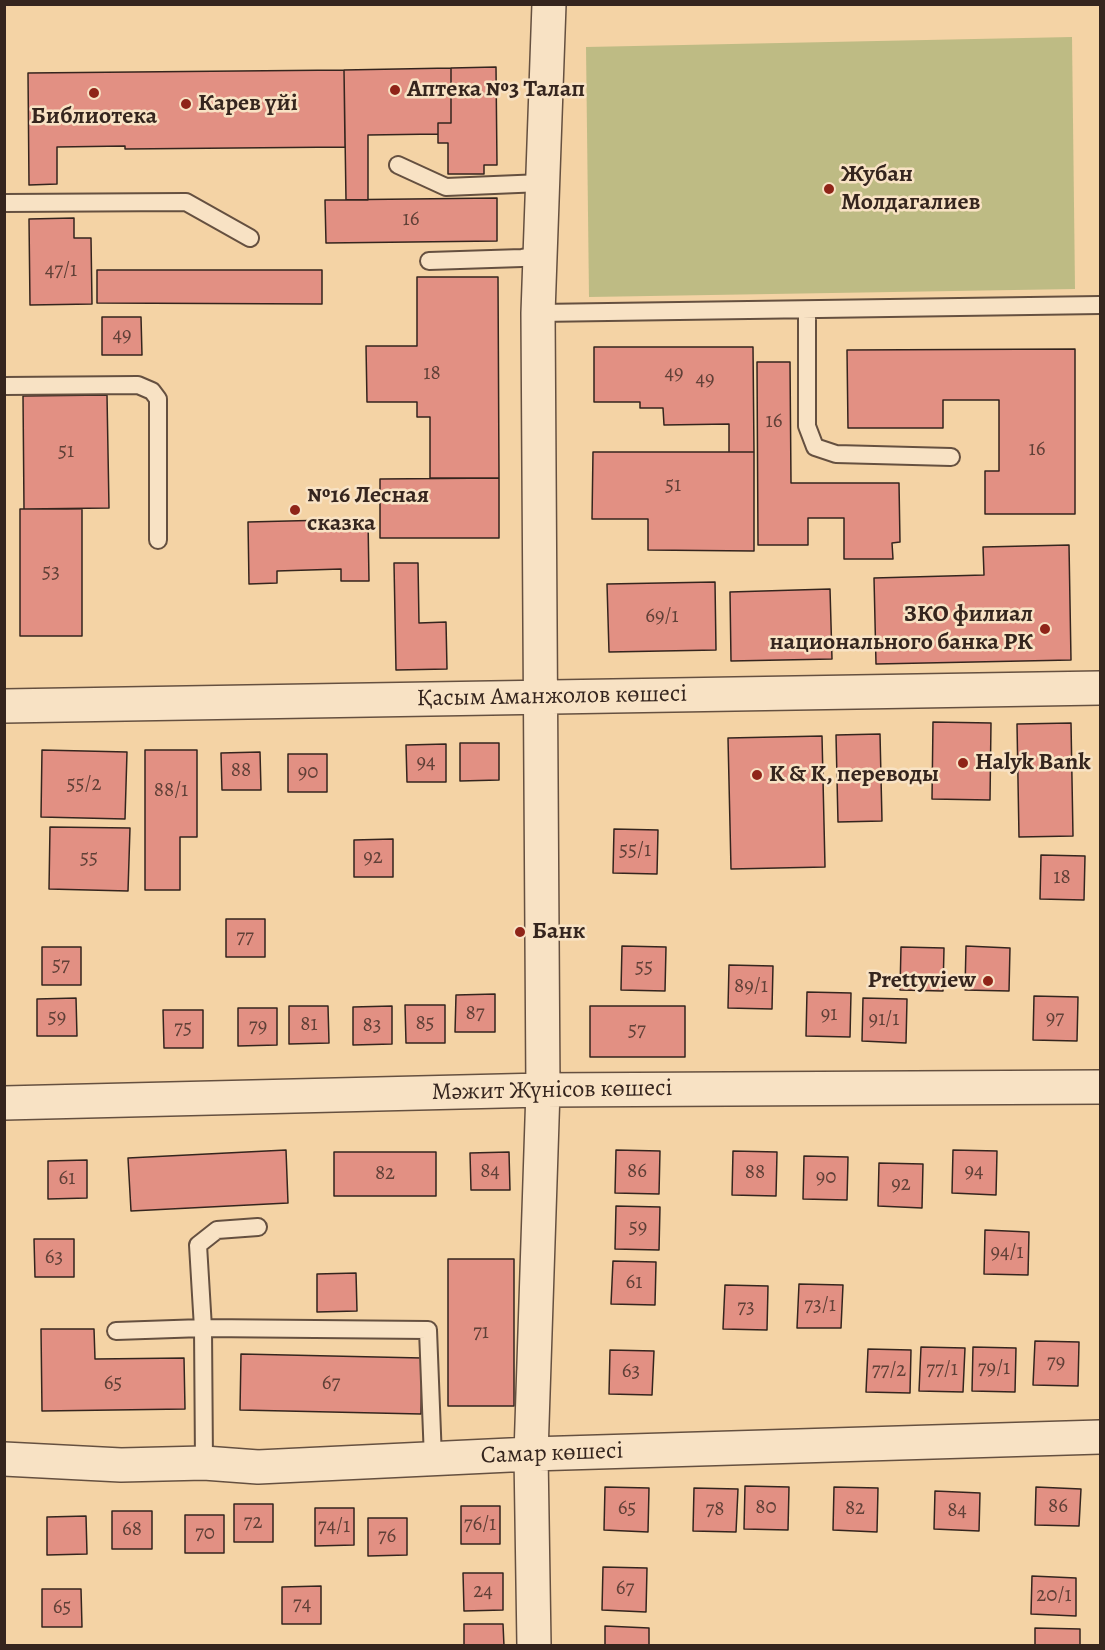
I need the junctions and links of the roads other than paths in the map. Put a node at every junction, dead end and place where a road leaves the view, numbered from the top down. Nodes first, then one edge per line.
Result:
1 (549, 4) edge
2 (398, 165) dead end
3 (542, 183) junction
4 (4, 203) edge
5 (250, 238) dead end
6 (541, 255) junction
7 (429, 261) dead end
8 (1101, 305) edge
9 (807, 310) junction
10 (538, 313) junction
11 (4, 387) edge
12 (951, 458) dead end
13 (158, 540) dead end
14 (1101, 688) edge
15 (540, 697) junction
16 (4, 706) edge
17 (1101, 1087) edge
18 (543, 1090) junction
19 (4, 1103) edge
20 (258, 1227) dead end
21 (203, 1328) junction
22 (116, 1331) dead end
23 (1101, 1437) edge
24 (531, 1454) junction
25 (4, 1459) edge
26 (433, 1459) junction
27 (204, 1463) junction
28 (534, 1646) edge

1 - 3 street
2 - 3 lane
3 - 6 street
4 - 5 lane
6 - 7 lane
6 - 10 street
8 - 9 lane
9 - 10 lane
9 - 12 lane
10 - 15 street
11 - 13 lane
14 - 15 street, Қасым Аманжолов көшесі
15 - 16 street, Қасым Аманжолов көшесі
15 - 18 street
17 - 18 street, Мәжит Жүнісов көшесі
18 - 19 street, Мәжит Жүнісов көшесі
18 - 24 street
20 - 21 lane
21 - 22 lane
21 - 26 lane
21 - 27 lane
23 - 24 street, Самар көшесі
24 - 26 street, Самар көшесі
24 - 28 street
25 - 27 street, Самар көшесі
26 - 27 street, Самар көшесі

